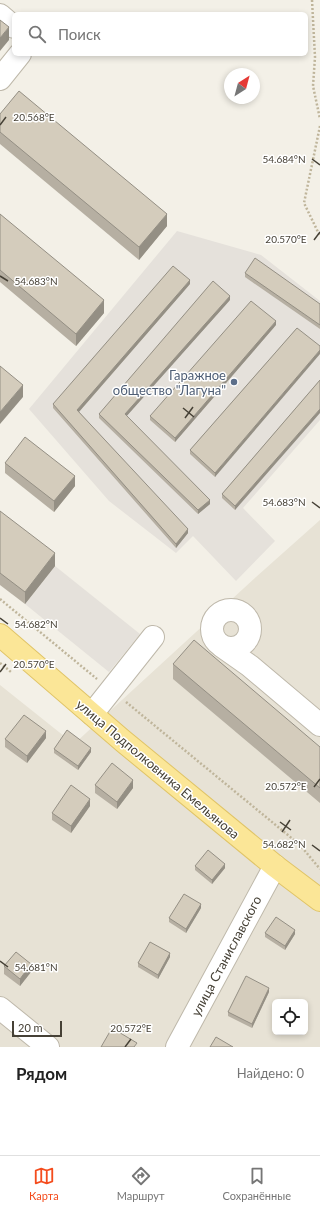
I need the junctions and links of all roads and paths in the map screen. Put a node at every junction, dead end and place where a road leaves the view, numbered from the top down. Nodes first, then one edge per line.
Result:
1 (312, 0) edge
2 (0, 15) edge
3 (12, 25) edge
4 (18, 56) edge
5 (0, 79) edge
6 (320, 119) edge
7 (320, 126) edge
8 (320, 235) edge
9 (0, 599) edge
10 (0, 635) edge
11 (153, 637) dead end
12 (223, 647) dead end
13 (111, 690) junction
14 (92, 714) junction
15 (320, 725) edge
16 (275, 866) junction
17 (320, 870) edge
18 (320, 900) edge
19 (0, 1008) edge
20 (48, 1047) edge
21 (178, 1047) edge

1 - 6 path
2 - 3 street
4 - 5 street
7 - 8 path
9 - 13 path
10 - 14 main road, улица Подполковника Емельянова
11 - 13 street
12 - 15 street
13 - 14 street
13 - 17 path
14 - 16 main road, улица Подполковника Емельянова
16 - 18 main road, улица Подполковника Емельянова
16 - 21 street, улица Станиславского
19 - 20 street

